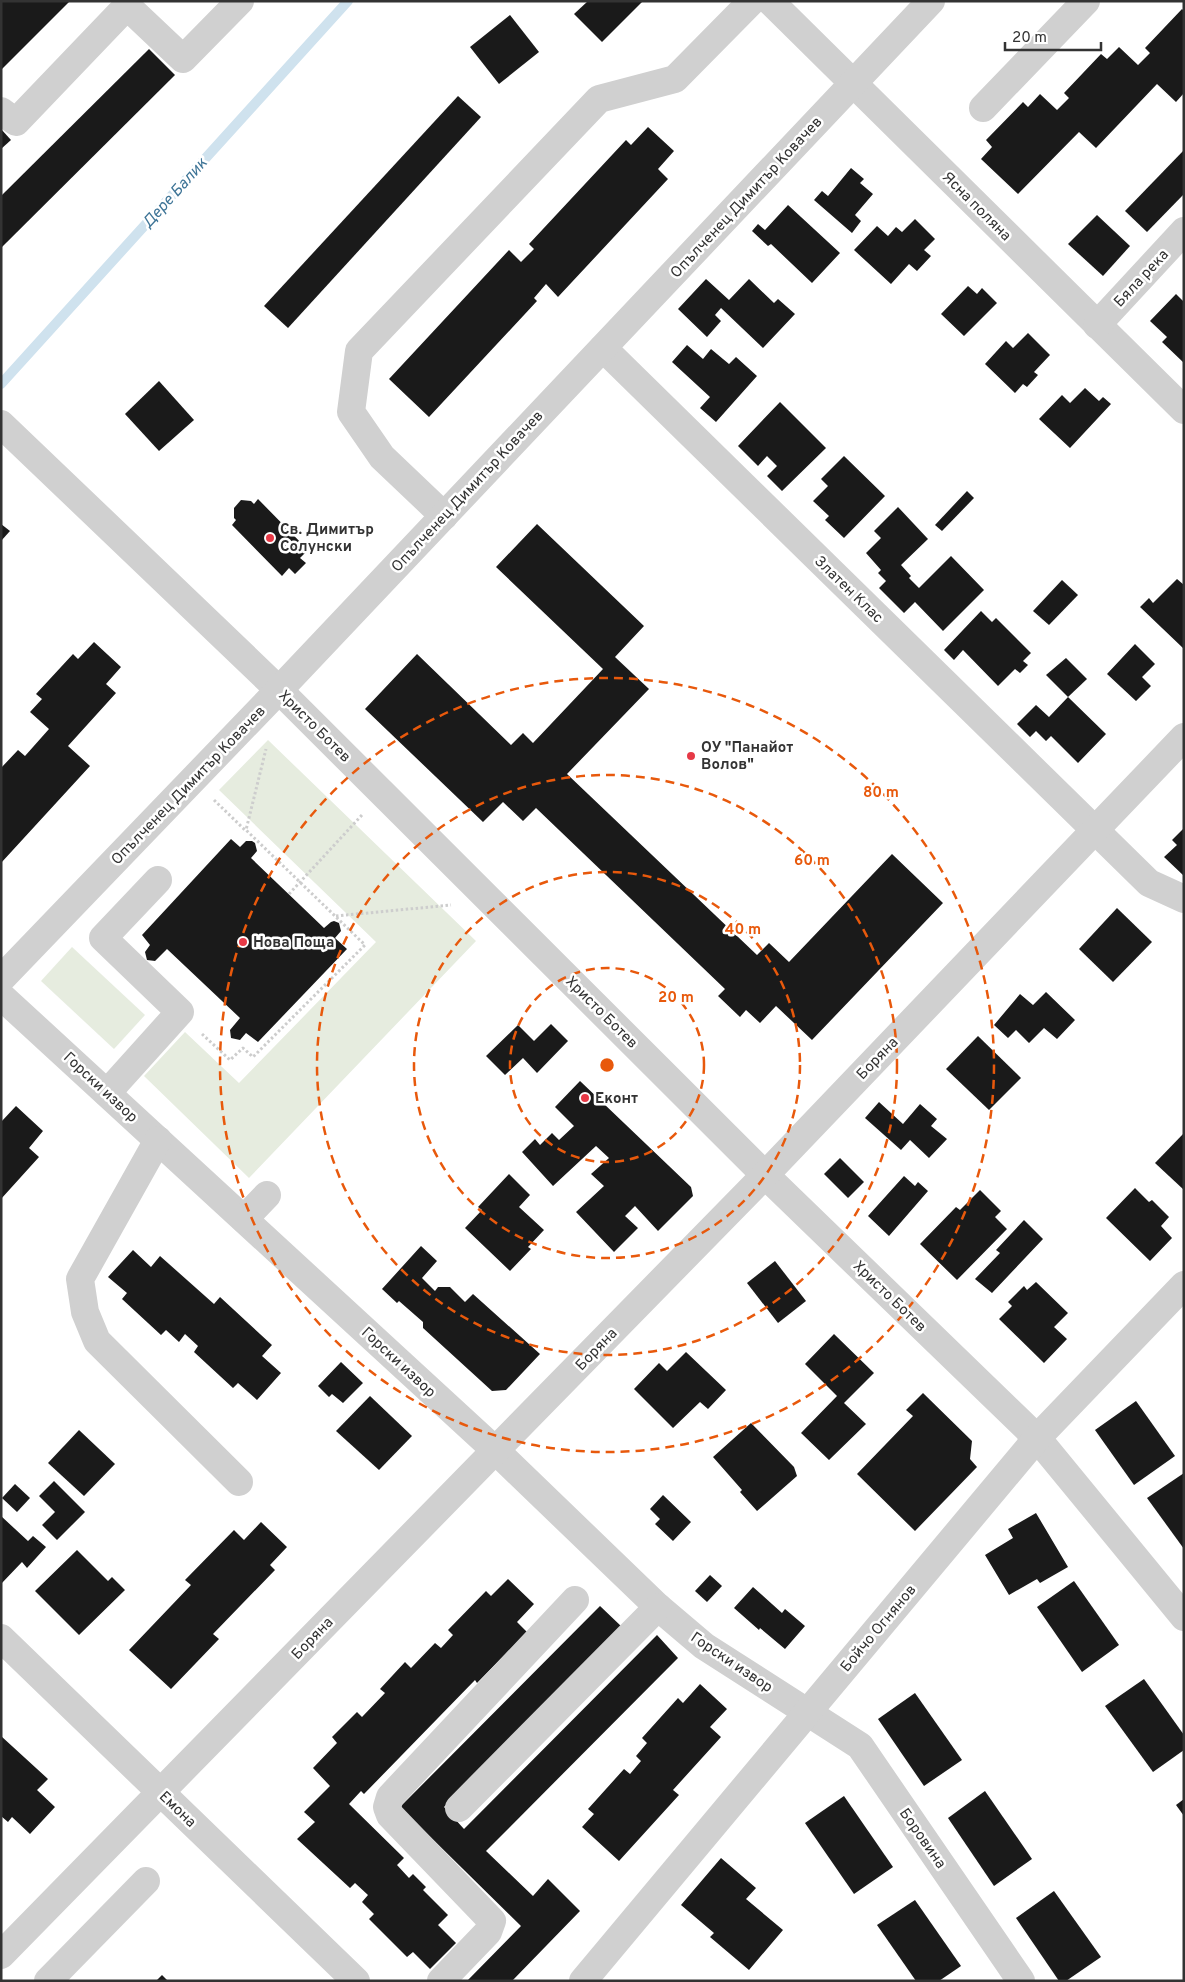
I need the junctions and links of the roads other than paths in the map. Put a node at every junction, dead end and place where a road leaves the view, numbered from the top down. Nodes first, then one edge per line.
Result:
1 (240, 1) edge
2 (752, 1) edge
3 (770, 1) edge
4 (931, 1) edge
5 (1086, 1) edge
6 (853, 83) junction
7 (983, 108) dead end
8 (1, 111) edge
9 (1184, 232) edge
10 (1097, 325) junction
11 (603, 348) junction
12 (1184, 410) edge
13 (4, 427) edge
14 (444, 516) junction
15 (279, 690) junction
16 (1184, 737) edge
17 (1094, 830) junction
18 (158, 880) dead end
19 (1184, 899) edge
20 (1, 979) edge
21 (1, 996) edge
22 (107, 1093) junction
23 (158, 1140) junction
24 (765, 1175) junction
25 (267, 1195) dead end
26 (244, 1219) junction
27 (1184, 1285) edge
28 (1037, 1438) junction
29 (496, 1451) junction
30 (239, 1482) dead end
31 (575, 1600) dead end
32 (658, 1607) junction
33 (1184, 1617) edge
34 (1, 1638) edge
35 (808, 1712) junction
36 (161, 1792) junction
37 (458, 1808) dead end
38 (146, 1881) dead end
39 (1, 1955) edge
40 (48, 1981) edge
41 (356, 1981) edge
42 (441, 1981) edge
43 (583, 1981) edge
44 (1021, 1981) edge

1 - 8 street
2 - 14 street
3 - 6 street, Ясна поляна
4 - 6 street, Опълченец Димитър Ковачев
5 - 7 street
6 - 10 street, Ясна поляна
6 - 11 street, Опълченец Димитър Ковачев
9 - 10 street, Бяла река
10 - 12 street, Ясна поляна
11 - 14 street, Опълченец Димитър Ковачев
11 - 17 street, Златен Клас
13 - 15 street, Христо Ботев
14 - 15 street, Опълченец Димитър Ковачев
15 - 20 street, Опълченец Димитър Ковачев
15 - 24 street, Христо Ботев
16 - 17 street, Боряна
17 - 19 street, Златен Клас
17 - 24 street, Боряна
18 - 22 street
21 - 22 street, Горски извор
22 - 23 street, Горски извор
23 - 26 street, Горски извор
23 - 30 street
24 - 28 street, Христо Ботев
24 - 29 street, Боряна
25 - 26 street
26 - 29 street, Горски извор
27 - 28 street, Бойчо Огнянов
28 - 33 street, Христо Ботев
28 - 35 street, Бойчо Огнянов
29 - 32 street, Горски извор
29 - 36 street, Боряна
31 - 42 street
32 - 35 street, Горски извор
32 - 37 street
34 - 36 street, Емона
35 - 43 street, Бойчо Огнянов
35 - 44 street, Боровина
36 - 39 street, Боряна
36 - 41 street, Емона
38 - 40 street

